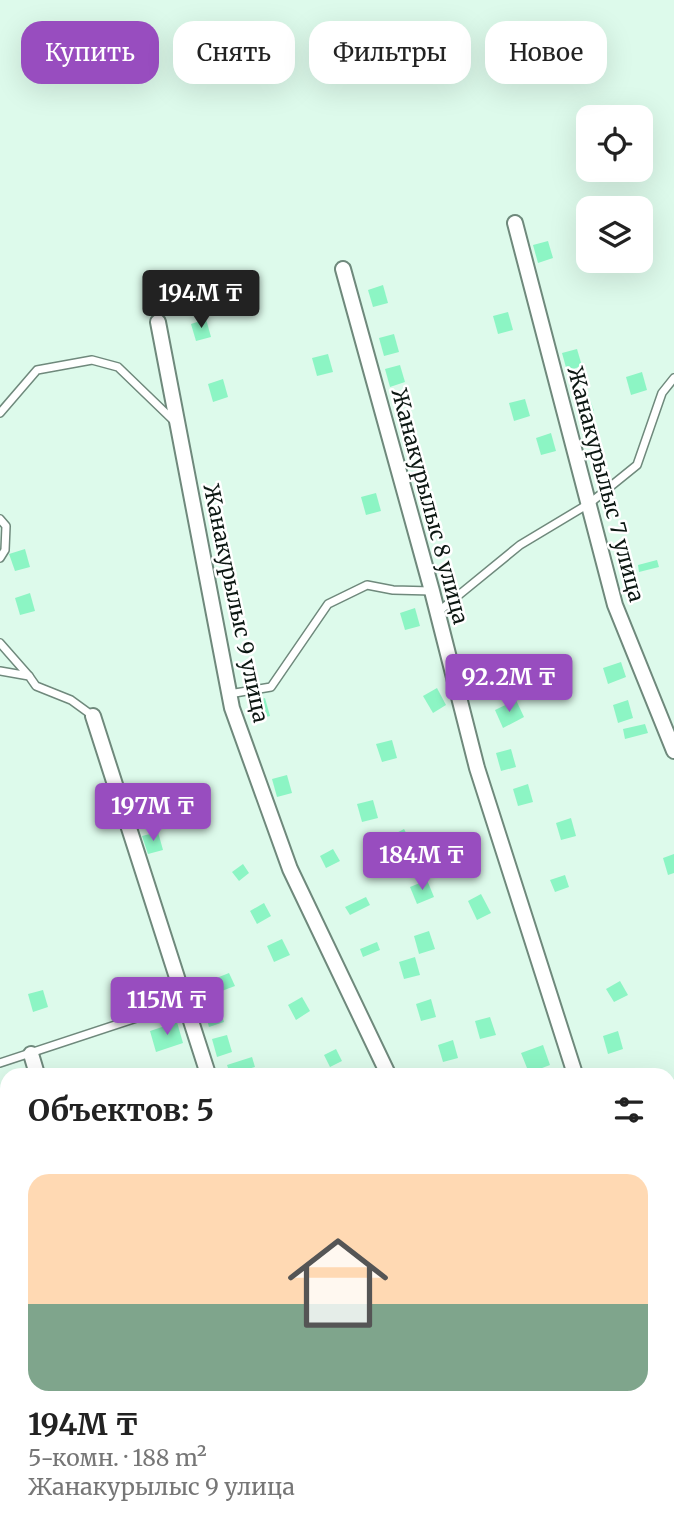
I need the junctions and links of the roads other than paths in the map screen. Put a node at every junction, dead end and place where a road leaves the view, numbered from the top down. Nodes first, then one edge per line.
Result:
1 (515, 223) dead end
2 (343, 269) dead end
3 (158, 322) dead end
4 (674, 378) edge
5 (0, 414) edge
6 (178, 425) junction
7 (590, 503) junction
8 (0, 519) edge
9 (0, 558) edge
10 (432, 591) junction
11 (438, 613) junction
12 (0, 643) edge
13 (0, 671) edge
14 (29, 676) junction
15 (229, 694) junction
16 (93, 716) joint
17 (674, 751) edge
18 (185, 1002) junction
19 (31, 1054) junction
20 (0, 1063) edge
21 (35, 1068) edge
22 (206, 1068) edge
23 (385, 1068) edge
24 (573, 1068) edge

1 - 7 street, Жанакурылыс 7 улица
2 - 10 street, Жанакурылыс 8 улица
3 - 6 street, Жанакурылыс 9 улица
4 - 7 lane
5 - 6 lane
6 - 15 street, Жанакурылыс 9 улица
7 - 11 lane
7 - 17 street, Жанакурылыс 7 улица
8 - 9 lane
10 - 11 street, Жанакурылыс 8 улица
10 - 15 lane
11 - 24 street, Жанакурылыс 8 улица
12 - 14 lane
13 - 14 lane
14 - 16 lane
15 - 23 street, Жанакурылыс 9 улица
16 - 18 street
18 - 19 lane
18 - 22 street
19 - 20 lane
19 - 21 street

